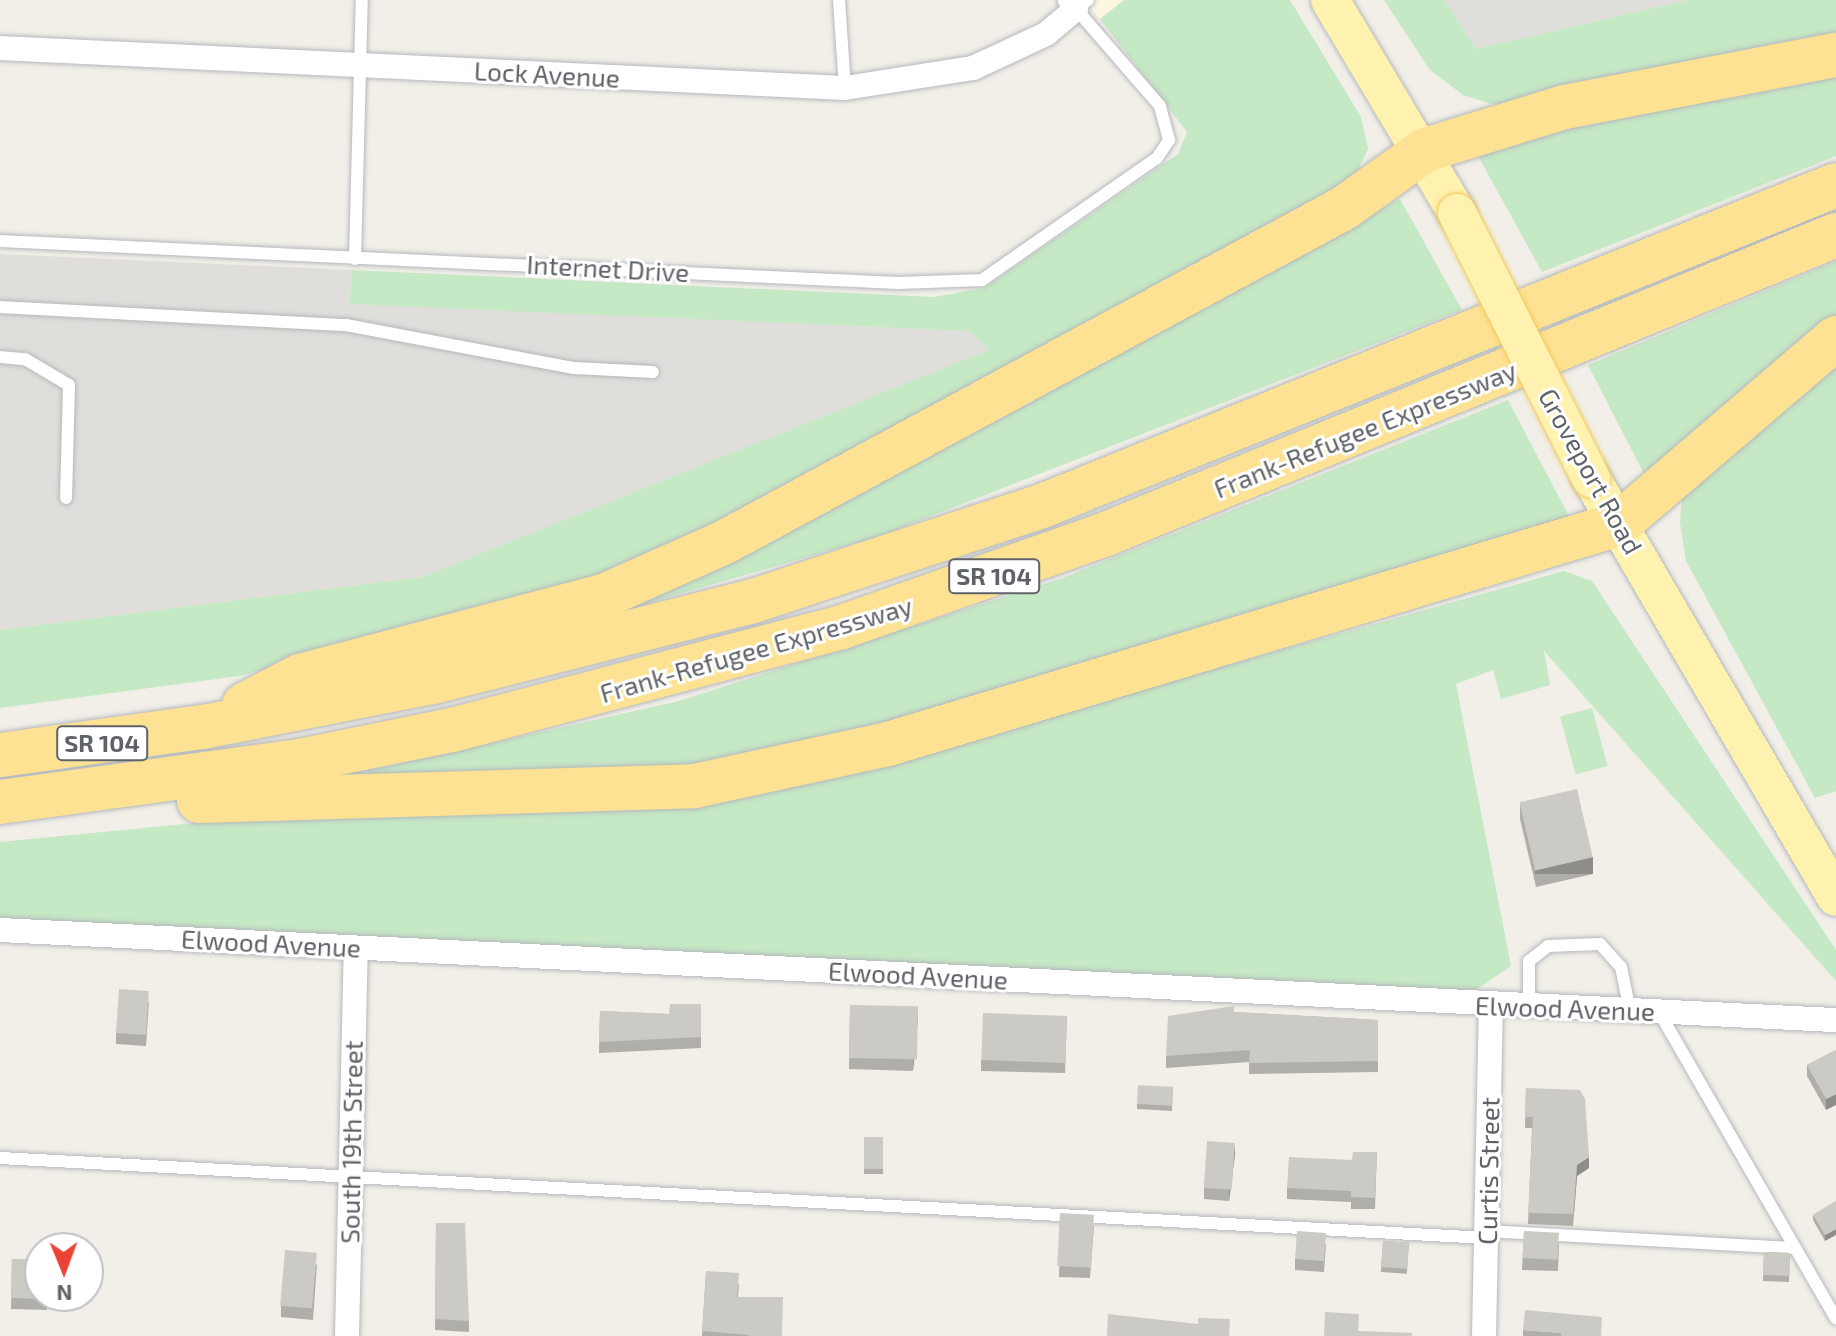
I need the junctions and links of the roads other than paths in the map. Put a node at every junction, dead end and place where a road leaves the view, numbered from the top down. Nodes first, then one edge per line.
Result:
1 (362, 0) edge
2 (839, 0) edge
3 (1330, 0) edge
4 (1078, 3) edge
5 (0, 48) edge
6 (1836, 55) edge
7 (360, 64) junction
8 (845, 88) junction
9 (1169, 140) joint
10 (1425, 150) junction
11 (1836, 185) edge
12 (1836, 235) edge
13 (0, 241) edge
14 (355, 259) junction
15 (0, 307) edge
16 (1836, 338) edge
17 (0, 357) edge
18 (653, 372) dead end
19 (66, 498) dead end
20 (1619, 524) junction
21 (203, 727) junction
22 (0, 755) edge
23 (118, 789) junction
24 (0, 802) edge
25 (1836, 897) edge
26 (0, 930) edge
27 (356, 948) junction
28 (1491, 1006) junction
29 (1529, 1008) junction
30 (1630, 1011) junction
31 (1659, 1012) junction
32 (1836, 1020) edge
33 (0, 1158) edge
34 (351, 1177) junction
35 (1488, 1234) junction
36 (1795, 1248) junction
37 (1836, 1319) edge
38 (347, 1336) edge
39 (1484, 1336) edge

1 - 7 lane
2 - 8 lane
3 - 10 main road, Groveport Road
4 - 8 street, Lock Avenue
4 - 9 lane, Lock Avenue
5 - 7 street, Lock Avenue
6 - 10 highway
7 - 8 street, Lock Avenue
7 - 14 lane
9 - 14 lane, Internet Drive
10 - 20 main road, Groveport Road, bridge
10 - 21 highway
11 - 21 highway, Frank-Refugee Expressway / SR 104
12 - 23 highway, Frank-Refugee Expressway / SR 104
13 - 14 lane, Internet Drive
15 - 18 lane
16 - 20 highway
17 - 19 lane
20 - 23 highway
20 - 25 main road, Groveport Road
21 - 22 highway, Frank-Refugee Expressway / SR 104
23 - 24 highway, Frank-Refugee Expressway / SR 104
26 - 27 street, Elwood Avenue
27 - 28 street, Elwood Avenue
27 - 34 street, South 19th Street
28 - 29 street, Elwood Avenue
28 - 35 street, Curtis Street
29 - 30 street, Elwood Avenue
29 - 30 lane
30 - 31 street, Elwood Avenue
31 - 32 street, Elwood Avenue
31 - 36 lane
33 - 34 lane
34 - 35 lane
34 - 38 street, South 19th Street
35 - 36 lane
35 - 39 street, Curtis Street
36 - 37 lane

